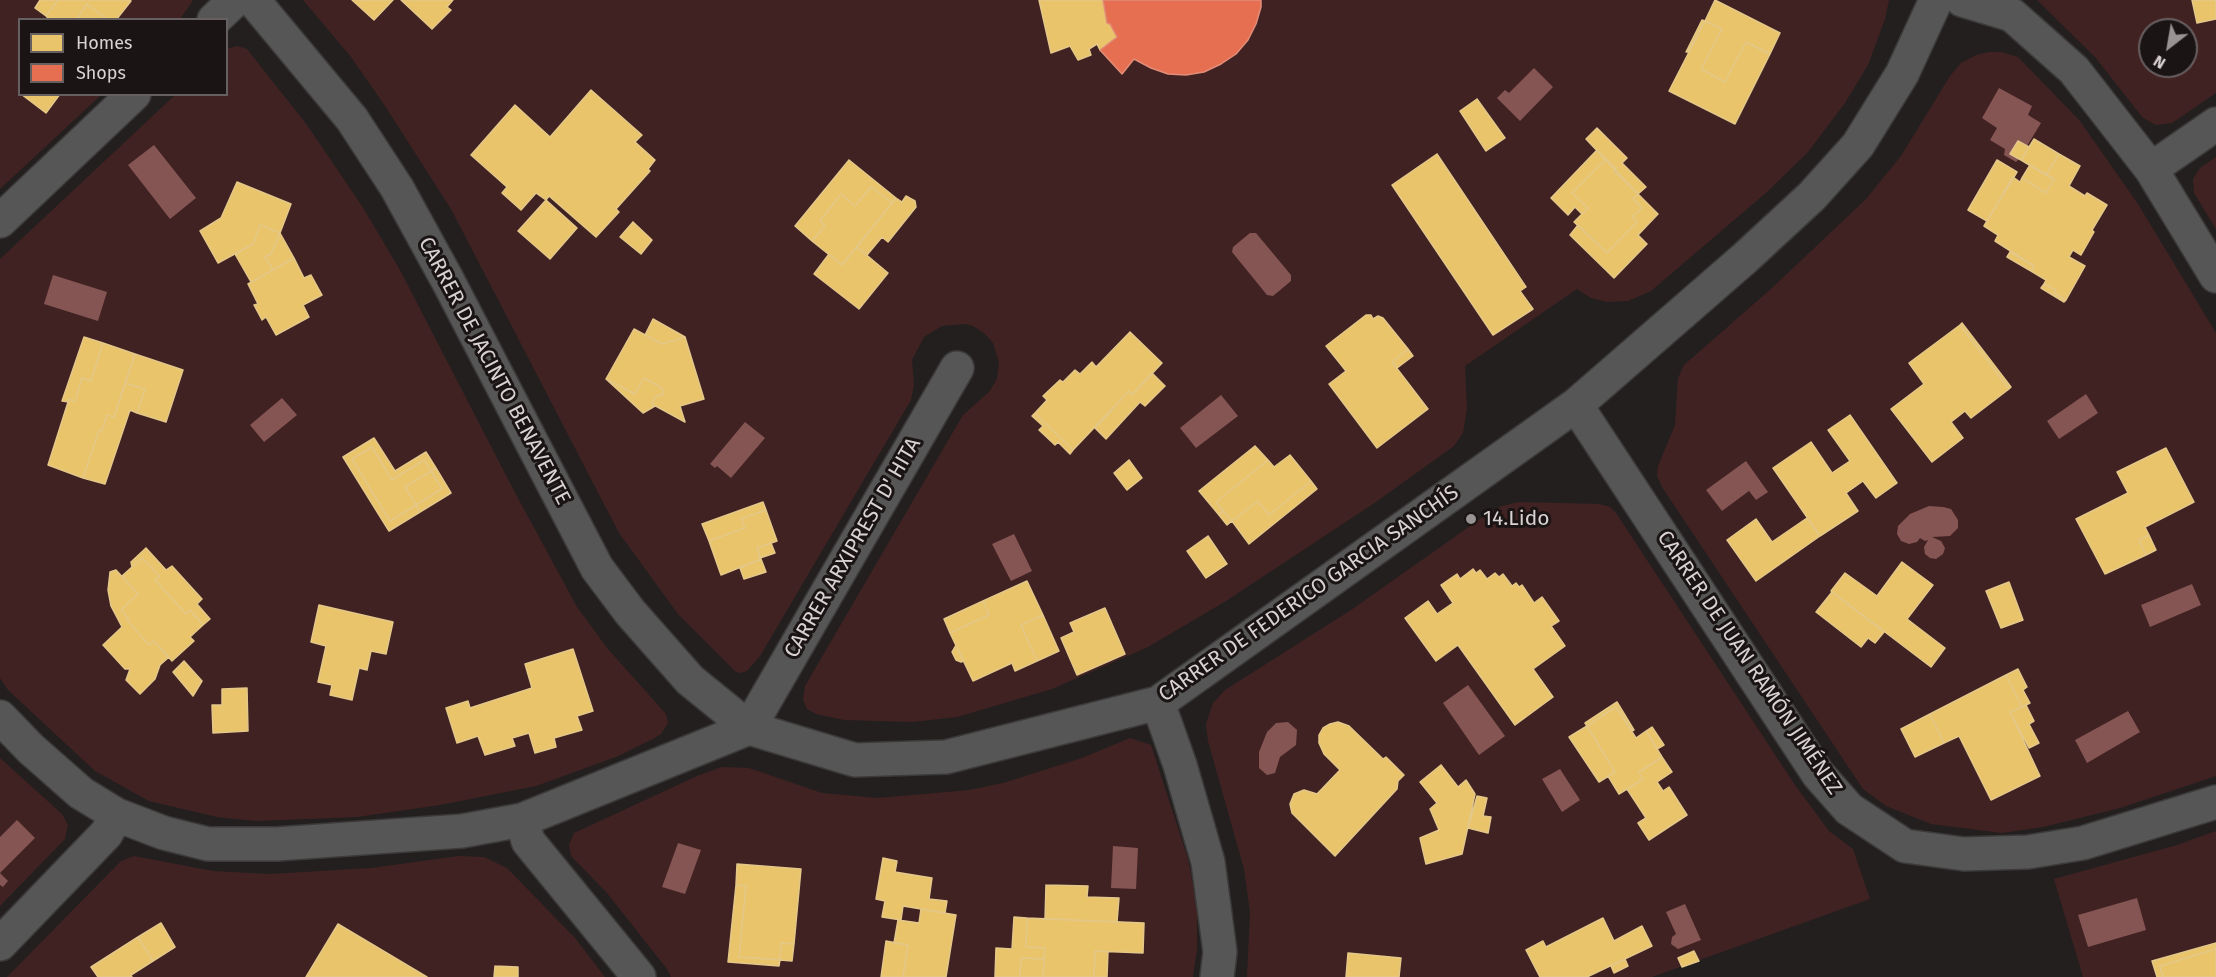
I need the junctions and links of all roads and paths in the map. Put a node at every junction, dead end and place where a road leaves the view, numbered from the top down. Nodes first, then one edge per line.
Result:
1 (235, 0) edge
2 (253, 0) edge
3 (1936, 0) edge
4 (1962, 0) edge
5 (216, 18) edge
6 (132, 96) edge
7 (2216, 124) edge
8 (2151, 169) junction
9 (0, 221) edge
10 (2216, 276) edge
11 (957, 368) dead end
12 (1576, 405) junction
13 (1158, 703) junction
14 (0, 717) edge
15 (749, 728) junction
16 (2216, 802) edge
17 (117, 815) junction
18 (522, 820) junction
19 (0, 944) edge
20 (639, 977) edge
21 (1217, 977) edge

1 - 5 street
2 - 15 street, CARRER DE JACINTO BENAVENTE
3 - 12 street, CARRER DE FEDERICO GARCIA SANCHÍS
4 - 8 street
6 - 9 street
7 - 8 street
8 - 10 street
11 - 15 street, CARRER ARXIPREST D' HITA
12 - 13 street, CARRER DE FEDERICO GARCIA SANCHÍS
12 - 16 street, CARRER DE JUAN RAMÓN JIMÉNEZ
13 - 15 street, CARRER DE FEDERICO GARCIA SANCHÍS
13 - 21 street
14 - 17 street
15 - 18 street
17 - 18 street
17 - 19 street
18 - 20 street

